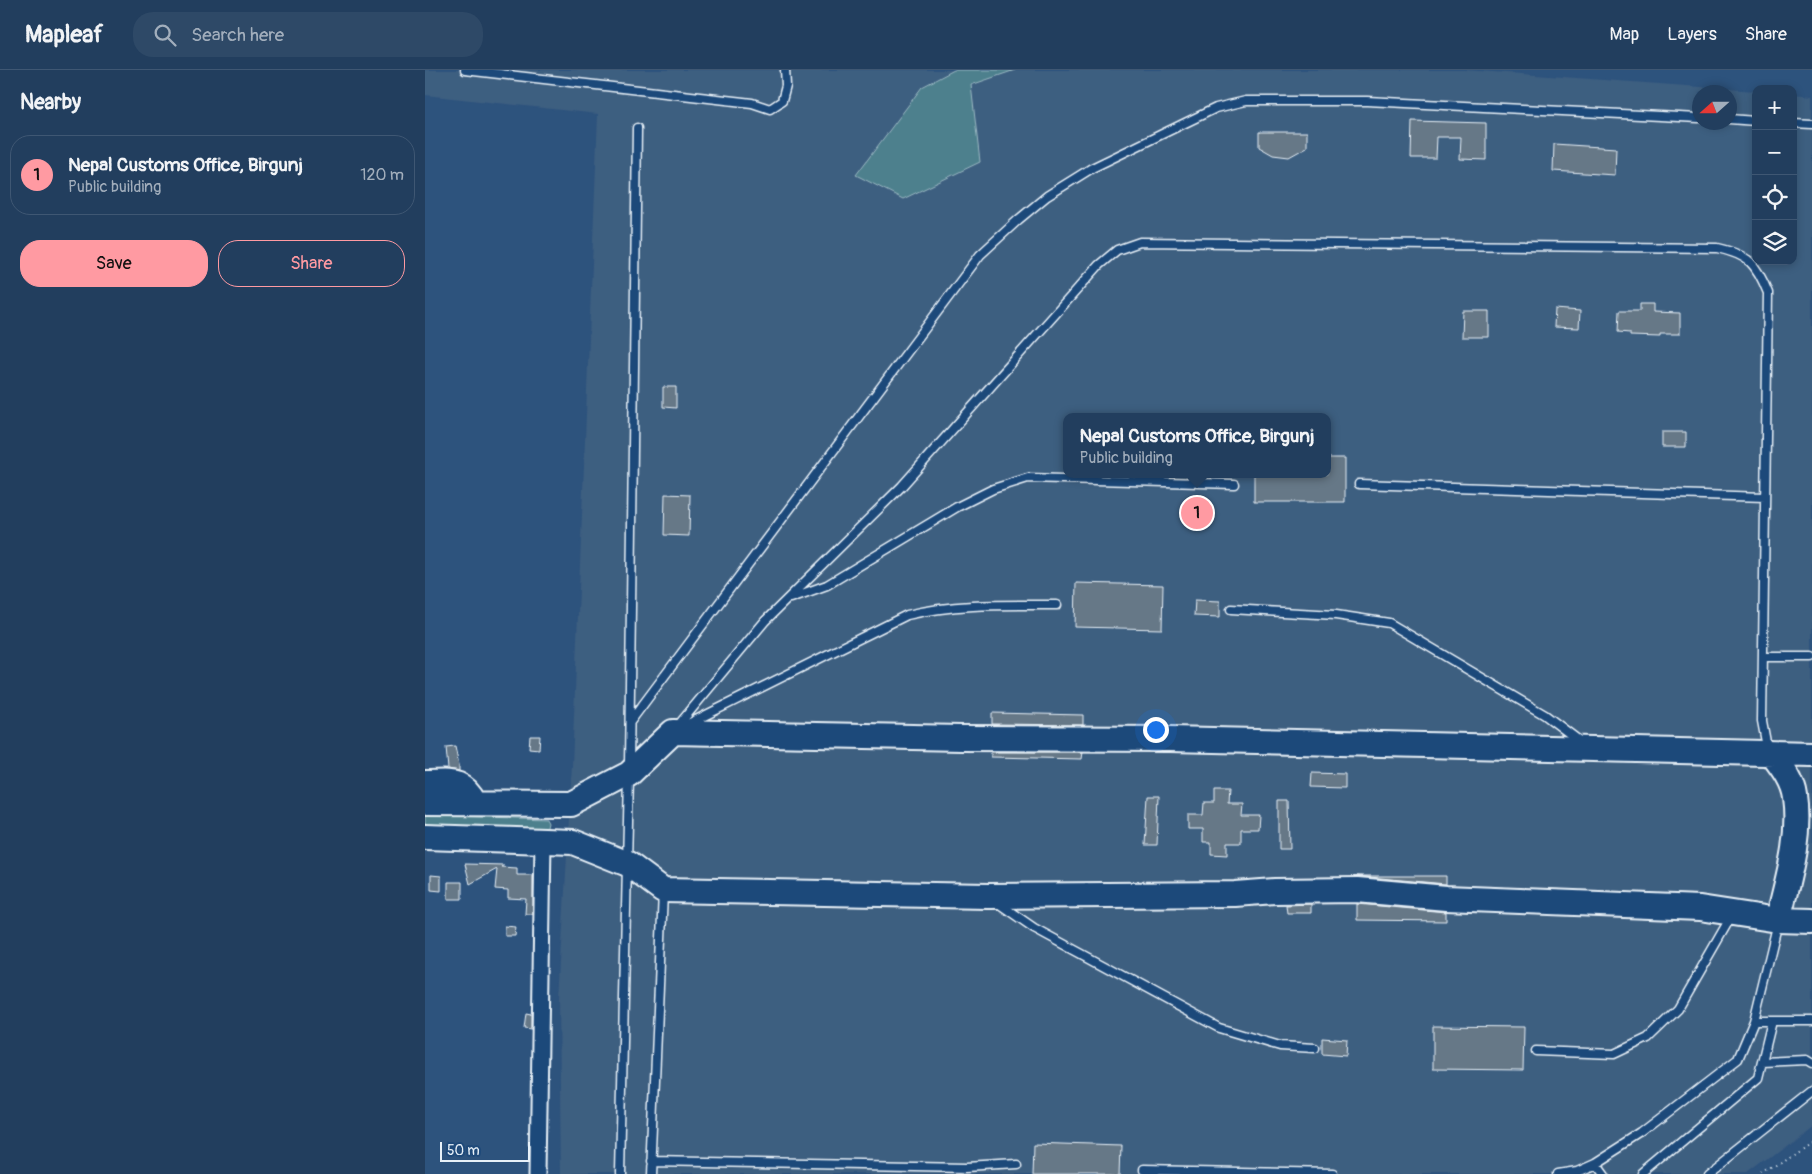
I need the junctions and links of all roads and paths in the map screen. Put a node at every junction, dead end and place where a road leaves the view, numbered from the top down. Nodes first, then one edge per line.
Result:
1 (465, 70) edge
2 (785, 70) edge
3 (1692, 118) edge
4 (1737, 120) edge
5 (1752, 121) edge
6 (1797, 123) edge
7 (1812, 124) edge
8 (637, 128) dead end
9 (1234, 484) dead end
10 (1359, 484) dead end
11 (1765, 497) junction
12 (787, 600) junction
13 (1057, 605) dead end
14 (1231, 609) dead end
15 (1763, 657) junction
16 (1812, 657) edge
17 (630, 722) junction
18 (673, 732) junction
19 (1590, 748) junction
20 (1773, 754) junction
21 (1812, 754) edge
22 (629, 774) junction
23 (425, 783) edge
24 (425, 803) edge
25 (475, 803) junction
26 (425, 837) edge
27 (543, 841) junction
28 (628, 864) junction
29 (663, 890) junction
30 (988, 896) junction
31 (1734, 912) junction
32 (1778, 920) junction
33 (1812, 921) edge
34 (1754, 1021) junction
35 (1772, 1021) junction
36 (1812, 1021) edge
37 (1315, 1048) dead end
38 (1536, 1051) dead end
39 (1762, 1062) junction
40 (1812, 1063) edge
41 (1812, 1091) edge
42 (1812, 1140) edge
43 (651, 1161) junction
44 (1595, 1163) junction
45 (1015, 1164) dead end
46 (1142, 1170) dead end
47 (538, 1174) edge
48 (620, 1174) edge
49 (651, 1174) edge
50 (1332, 1174) edge
51 (1558, 1174) edge
52 (1603, 1174) edge
53 (1643, 1174) edge
54 (1707, 1174) edge
55 (1763, 1174) edge

1 - 2 lane
3 - 17 lane
4 - 5 lane
6 - 7 lane
8 - 17 lane
9 - 12 lane
10 - 11 lane
11 - 12 lane
11 - 15 lane
12 - 18 lane
13 - 18 lane
14 - 19 lane
15 - 16 lane
15 - 20 lane
17 - 22 lane
18 - 19 highway
18 - 22 highway
19 - 20 highway
20 - 21 highway
20 - 32 highway
22 - 25 highway
22 - 28 lane
23 - 25 highway
24 - 25 highway
26 - 27 highway
27 - 28 highway
27 - 47 street
28 - 29 highway
28 - 48 lane
29 - 30 highway
29 - 43 lane
30 - 31 highway
30 - 37 lane
31 - 32 highway
31 - 38 lane
32 - 33 highway
32 - 34 lane
34 - 35 lane
34 - 44 lane
35 - 36 lane
35 - 39 lane
39 - 40 lane
39 - 53 lane
41 - 54 lane
42 - 55 path
43 - 45 lane
43 - 49 lane
44 - 51 lane
44 - 52 lane
46 - 50 lane

